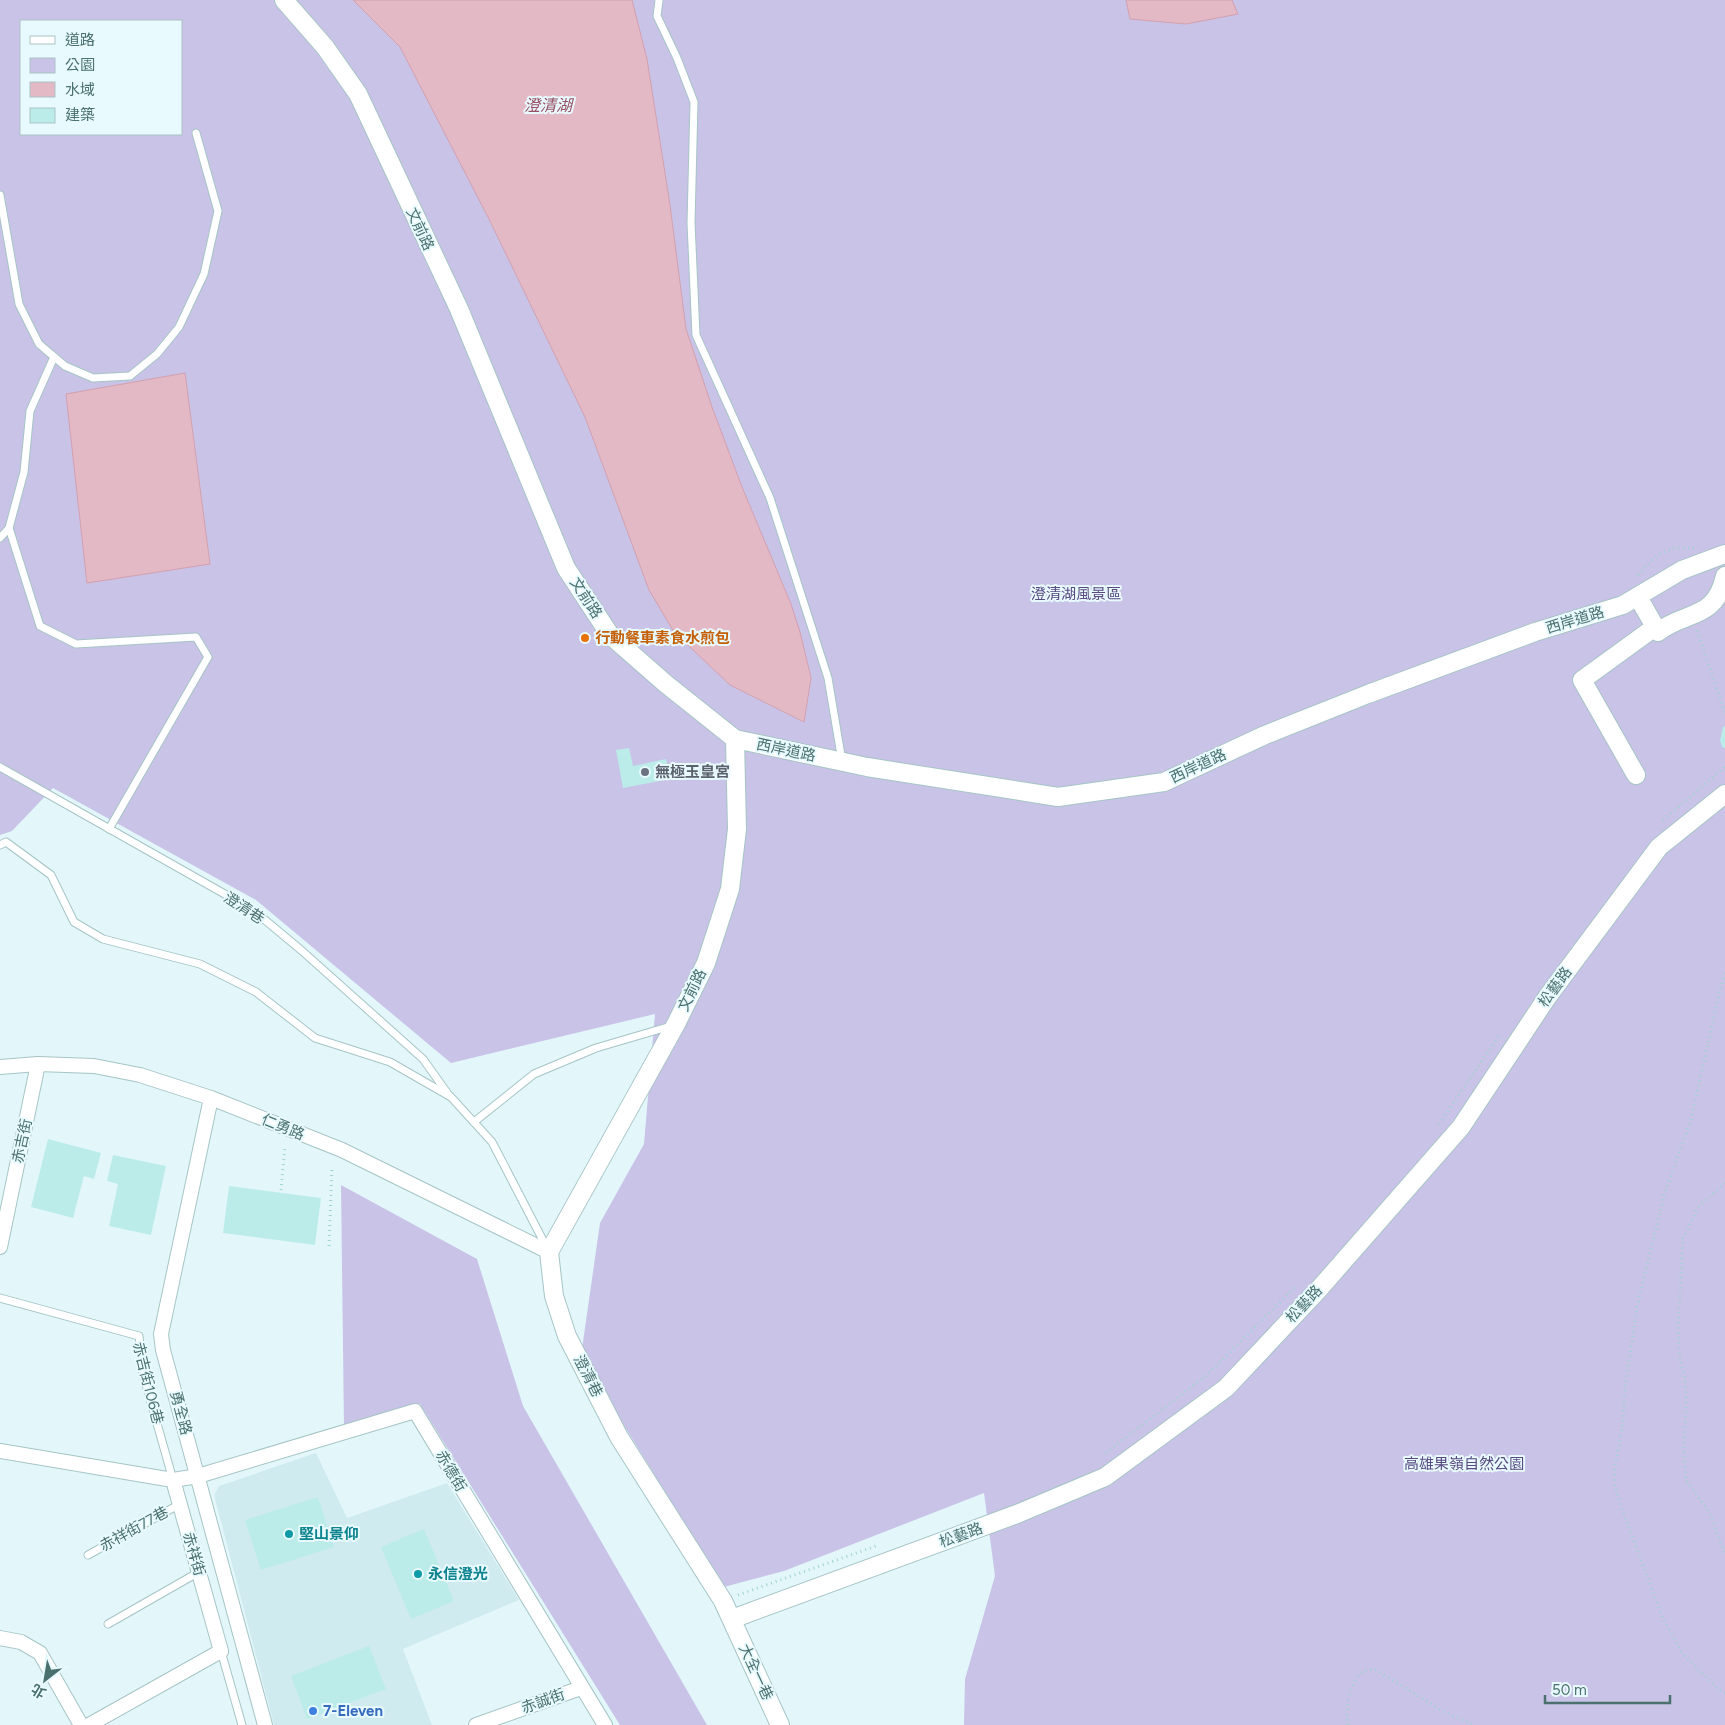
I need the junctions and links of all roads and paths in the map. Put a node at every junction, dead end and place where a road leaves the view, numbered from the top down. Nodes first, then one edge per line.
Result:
1 (284, 0) edge
2 (659, 0) edge
3 (196, 132) dead end
4 (0, 195) edge
5 (54, 357) junction
6 (9, 528) junction
7 (0, 538) edge
8 (1725, 554) edge
9 (1725, 576) edge
10 (1638, 597) junction
11 (1692, 616) junction
12 (1655, 627) junction
13 (1725, 713) edge
14 (735, 739) junction
15 (842, 762) junction
16 (0, 767) edge
17 (1725, 767) edge
18 (1636, 775) dead end
19 (1725, 794) edge
20 (1662, 821) dead end
21 (108, 829) junction
22 (0, 845) edge
23 (1725, 973) edge
24 (676, 1024) junction
25 (1502, 1032) dead end
26 (38, 1064) junction
27 (0, 1067) edge
28 (450, 1097) junction
29 (211, 1098) junction
30 (474, 1122) junction
31 (1438, 1126) dead end
32 (285, 1146) dead end
33 (332, 1167) dead end
34 (1725, 1183) edge
35 (281, 1190) dead end
36 (329, 1246) dead end
37 (0, 1247) edge
38 (549, 1252) junction
39 (1300, 1282) dead end
40 (0, 1298) edge
41 (0, 1451) edge
42 (1104, 1454) dead end
43 (198, 1476) junction
44 (173, 1480) junction
45 (180, 1504) junction
46 (882, 1544) dead end
47 (88, 1555) dead end
48 (1725, 1555) edge
49 (199, 1572) junction
50 (723, 1601) junction
51 (732, 1620) junction
52 (108, 1624) dead end
53 (0, 1638) edge
54 (243, 1640) junction
55 (221, 1651) junction
56 (582, 1688) junction
57 (1725, 1693) edge
58 (81, 1725) edge
59 (89, 1725) edge
60 (242, 1725) edge
61 (265, 1725) edge
62 (476, 1725) edge
63 (605, 1725) edge
64 (780, 1725) edge
65 (1348, 1725) edge
66 (1474, 1725) edge

1 - 14 street, 文前路
2 - 15 lane
3 - 5 lane
4 - 5 lane
5 - 6 lane
6 - 7 lane
6 - 21 lane
8 - 10 street, 西岸道路
9 - 11 street
10 - 12 street
10 - 15 street, 西岸道路
11 - 12 street
11 - 13 path
12 - 18 street
14 - 15 street, 西岸道路
14 - 24 street, 文前路
16 - 21 lane, 澄清巷
17 - 20 path
19 - 51 street, 松藝路
21 - 28 lane, 澄清巷
22 - 28 lane, 澄清巷
23 - 57 path
24 - 30 lane
24 - 38 street, 文前路
25 - 31 path
26 - 27 street, 仁勇路
26 - 29 street, 仁勇路
26 - 37 street, 赤吉街
28 - 30 lane, 澄清巷
29 - 38 street, 仁勇路
29 - 43 street, 勇全路
30 - 38 lane, 澄清巷
32 - 35 path
33 - 36 path
34 - 48 path
38 - 50 street, 澄清巷
39 - 42 path
40 - 44 lane, 赤吉街106巷
41 - 44 street
43 - 44 street
43 - 54 street, 勇全路
43 - 56 street, 赤德街
44 - 45 street, 赤祥街
45 - 47 lane, 赤祥街77巷
45 - 49 street, 赤祥街
46 - 50 path
49 - 52 lane
49 - 55 street, 赤祥街
50 - 51 street, 澄清巷
51 - 64 street, 大全一巷
53 - 58 street
54 - 55 street
54 - 61 street, 勇全路
55 - 59 street
55 - 60 lane
56 - 62 street, 赤誠街
56 - 63 street, 赤德街
65 - 66 path

